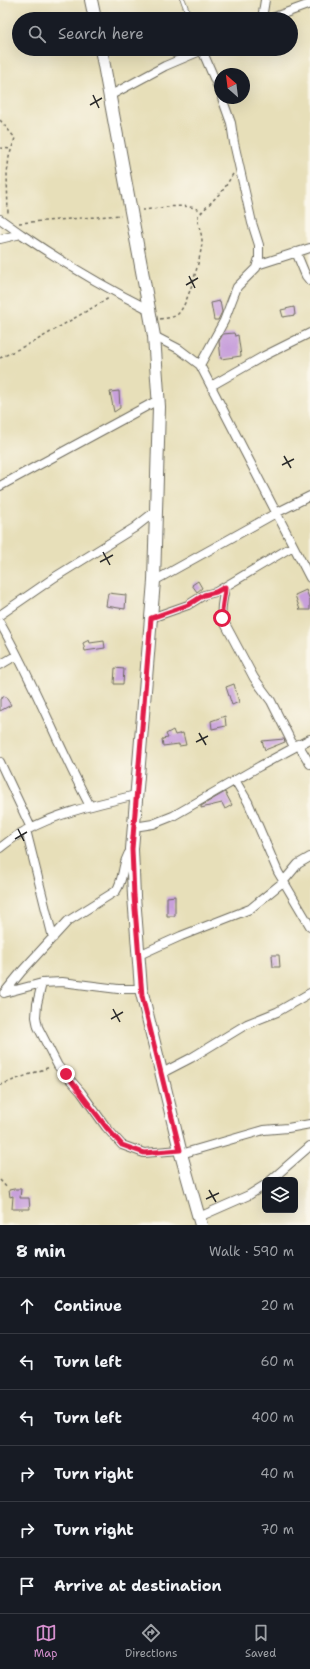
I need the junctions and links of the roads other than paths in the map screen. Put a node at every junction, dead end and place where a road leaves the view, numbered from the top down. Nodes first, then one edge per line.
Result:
1 (91, 0) edge
2 (183, 0) edge
3 (265, 0) edge
4 (310, 4) edge
5 (94, 12) edge
6 (187, 12) edge
7 (263, 12) edge
8 (288, 12) edge
9 (103, 56) edge
10 (187, 56) edge
11 (206, 56) edge
12 (214, 77) edge
13 (111, 95) junction
14 (224, 104) edge
15 (0, 219) edge
16 (21, 234) junction
17 (0, 239) edge
18 (310, 248) edge
19 (296, 252) junction
20 (257, 265) junction
21 (310, 281) edge
22 (149, 315) junction
23 (310, 333) edge
24 (154, 336) junction
25 (200, 365) junction
26 (211, 386) junction
27 (158, 400) junction
28 (0, 486) edge
29 (310, 496) edge
30 (157, 510) junction
31 (276, 512) junction
32 (293, 546) junction
33 (310, 578) edge
34 (154, 581) junction
35 (225, 587) junction
36 (0, 615) edge
37 (151, 618) junction
38 (0, 623) edge
39 (17, 655) junction
40 (0, 665) edge
41 (310, 739) edge
42 (296, 746) junction
43 (0, 762) edge
44 (310, 764) edge
45 (235, 780) junction
46 (136, 795) junction
47 (90, 806) junction
48 (134, 827) junction
49 (28, 829) junction
50 (0, 848) edge
51 (132, 849) junction
52 (310, 857) edge
53 (283, 882) junction
54 (310, 926) edge
55 (53, 938) junction
56 (139, 955) junction
57 (42, 983) junction
58 (141, 989) junction
59 (310, 993) edge
60 (2, 994) edge
61 (162, 1073) junction
62 (310, 1124) edge
63 (310, 1146) edge
64 (181, 1152) junction
65 (274, 1177) edge
66 (262, 1187) edge
67 (200, 1221) edge

1 - 5 main road
2 - 6 lane
3 - 7 street
4 - 8 street
9 - 13 main road
10 - 13 street
11 - 12 street
13 - 22 main road
14 - 20 street
15 - 16 street
16 - 17 street
16 - 22 street
18 - 19 street
19 - 20 street
19 - 21 street
20 - 25 street
22 - 24 main road
23 - 26 street
24 - 25 street
24 - 27 main road
25 - 26 street
26 - 31 street
27 - 28 street
27 - 30 main road
29 - 31 street
30 - 34 main road
30 - 36 street
31 - 32 street
31 - 34 street
32 - 33 street
32 - 35 street
34 - 37 main road
35 - 37 street
35 - 42 street
37 - 46 main road
38 - 39 street
39 - 40 street
39 - 47 street
41 - 42 street
42 - 44 street
42 - 45 street
43 - 49 street
45 - 48 street
45 - 53 street
46 - 47 street
46 - 48 main road
47 - 49 street
48 - 51 main road
49 - 50 street
49 - 55 street
51 - 55 street
51 - 56 main road
52 - 53 street
53 - 54 street
53 - 56 street
55 - 60 street
56 - 58 main road
57 - 58 street
57 - 60 street
57 - 64 street
58 - 61 main road
59 - 61 street
61 - 64 main road
62 - 64 street
63 - 65 street
64 - 67 main road
66 - 67 street

